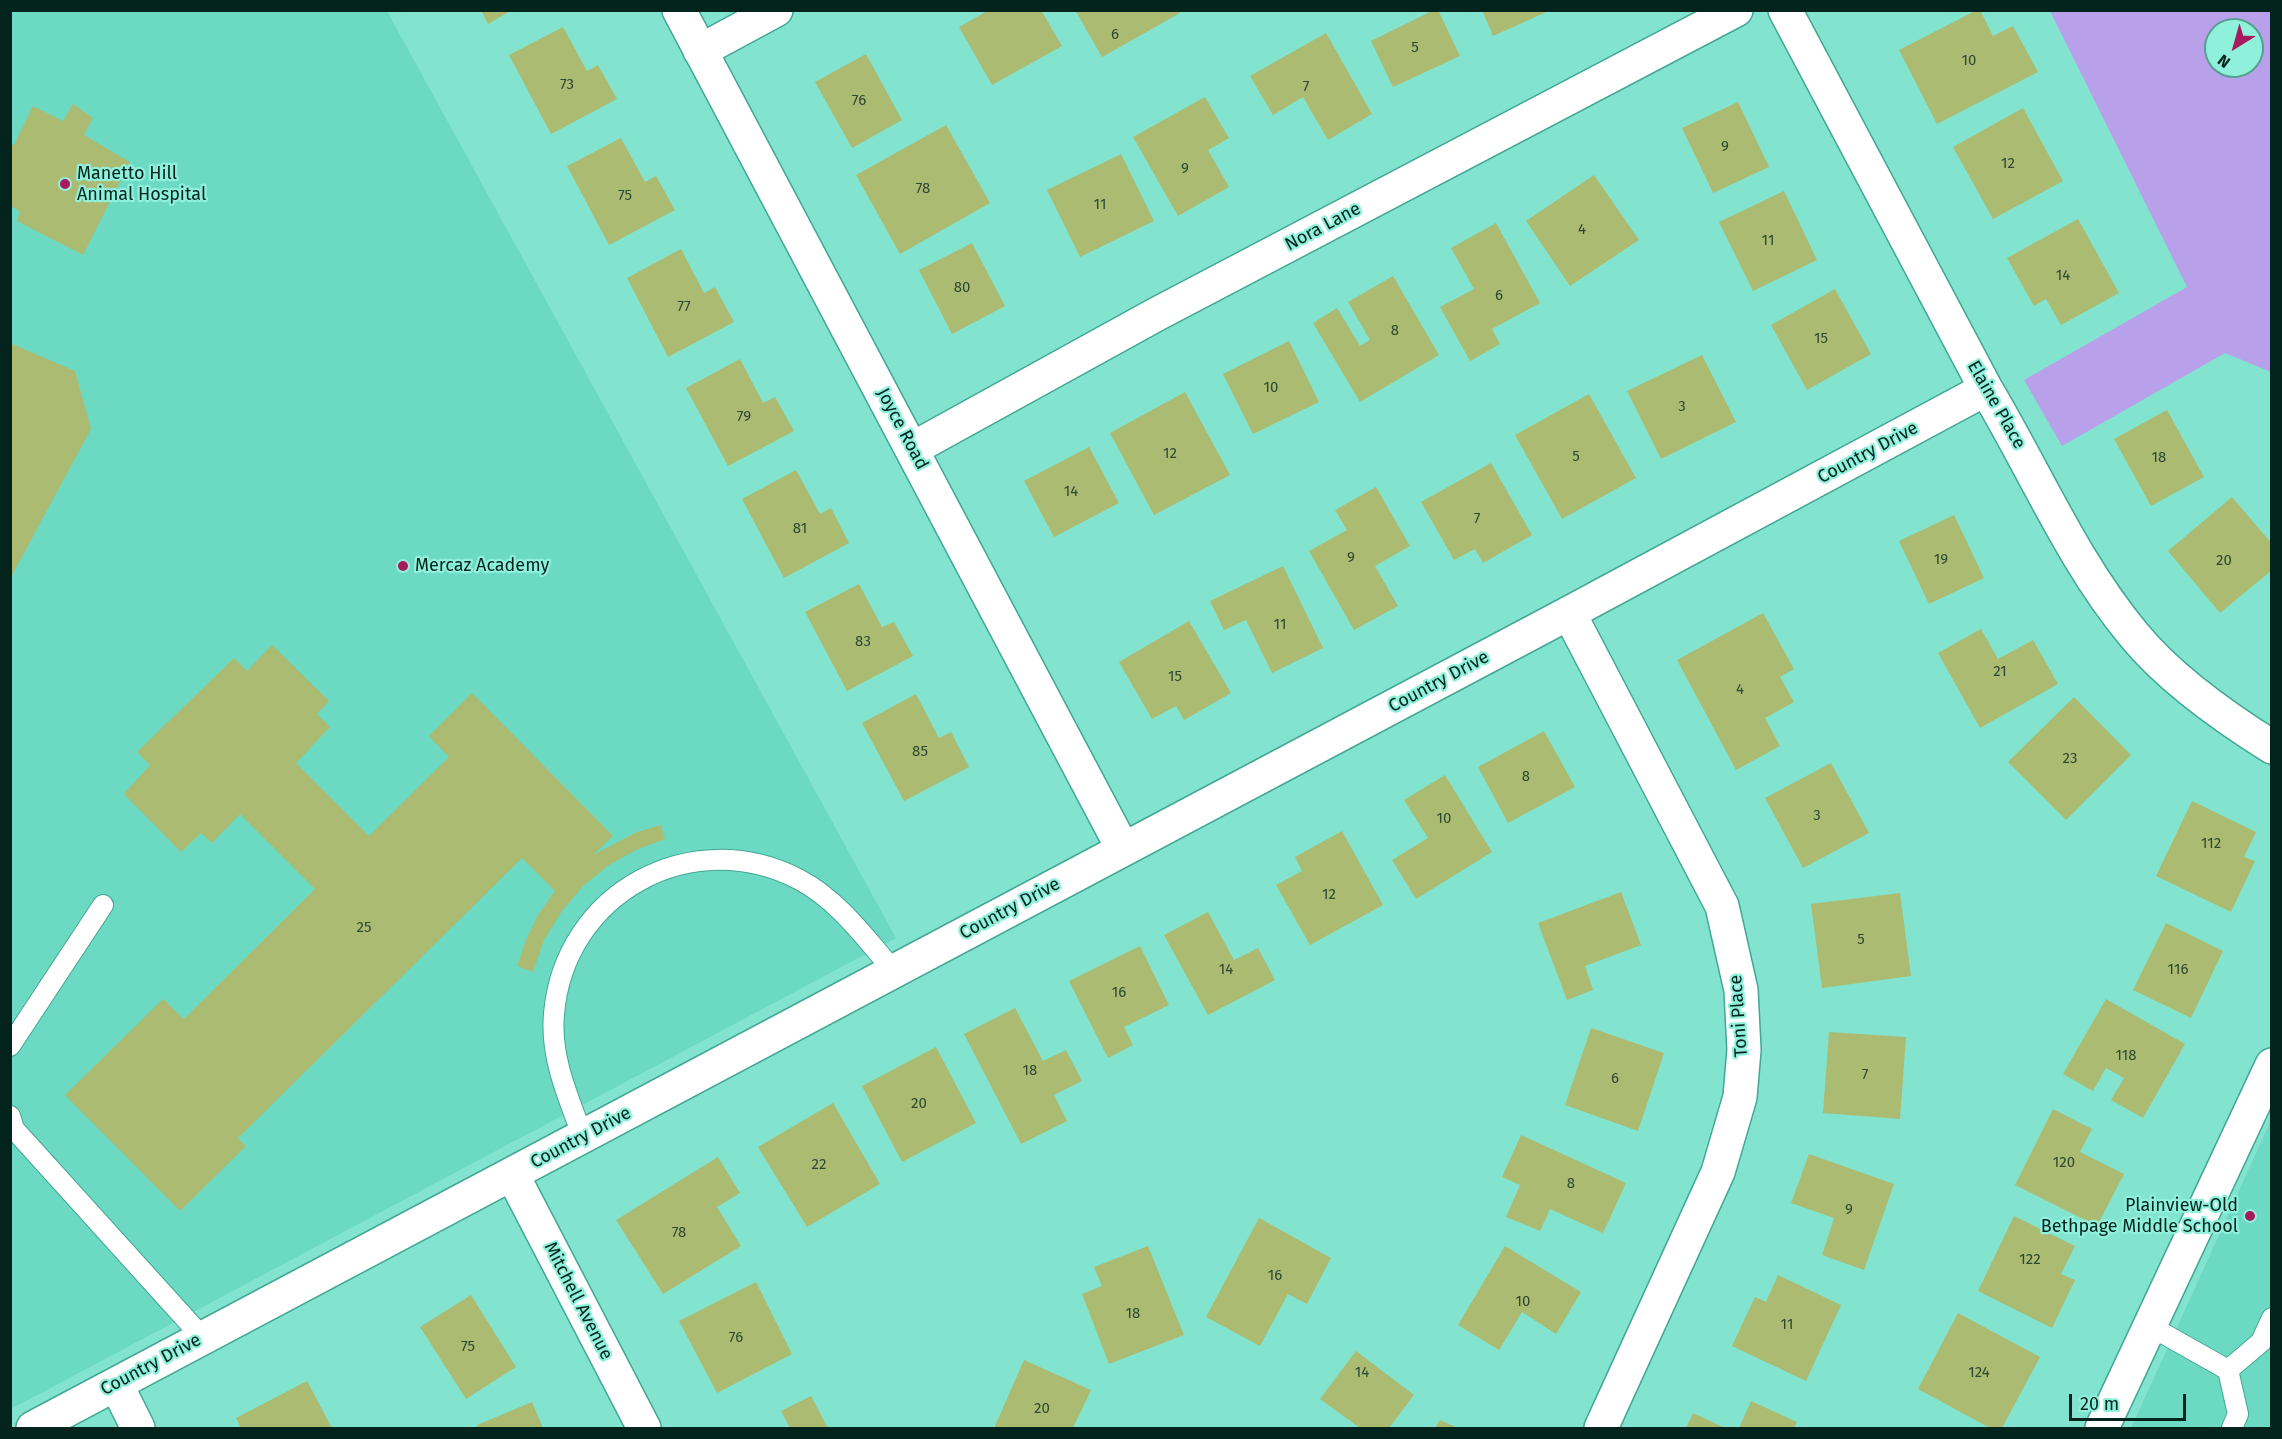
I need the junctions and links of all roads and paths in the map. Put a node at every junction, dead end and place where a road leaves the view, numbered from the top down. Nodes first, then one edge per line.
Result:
1 (679, 10) edge
2 (776, 10) edge
3 (1736, 10) edge
4 (1785, 10) edge
5 (700, 51) junction
6 (1986, 389) junction
7 (912, 449) junction
8 (1569, 613) junction
9 (2271, 747) edge
10 (1123, 849) junction
11 (103, 905) dead end
12 (894, 971) junction
13 (10, 1046) edge
14 (2271, 1067) edge
15 (10, 1116) edge
16 (583, 1137) junction
17 (513, 1174) junction
18 (2271, 1318) edge
19 (2150, 1326) junction
20 (203, 1338) junction
21 (2228, 1370) junction
22 (116, 1384) junction
23 (33, 1428) edge
24 (138, 1428) edge
25 (644, 1428) edge
26 (1601, 1428) edge
27 (2103, 1428) edge
28 (2232, 1428) edge

1 - 5 street, Joyce Road
2 - 5 street
3 - 7 street, Nora Lane
4 - 6 street, Elaine Place
5 - 7 street, Joyce Road
6 - 8 street, Country Drive
6 - 9 street, Elaine Place
7 - 10 street, Joyce Road
8 - 10 street, Country Drive
8 - 26 street, Toni Place
10 - 12 street, Country Drive
11 - 13 lane
12 - 16 street, Country Drive
12 - 16 lane
14 - 19 street
15 - 20 lane
16 - 17 street, Country Drive
17 - 20 street, Country Drive
17 - 25 street, Mitchell Avenue
18 - 21 lane
19 - 21 lane
19 - 27 street
20 - 22 street, Country Drive
21 - 28 lane
22 - 23 street, Country Drive
22 - 24 street

